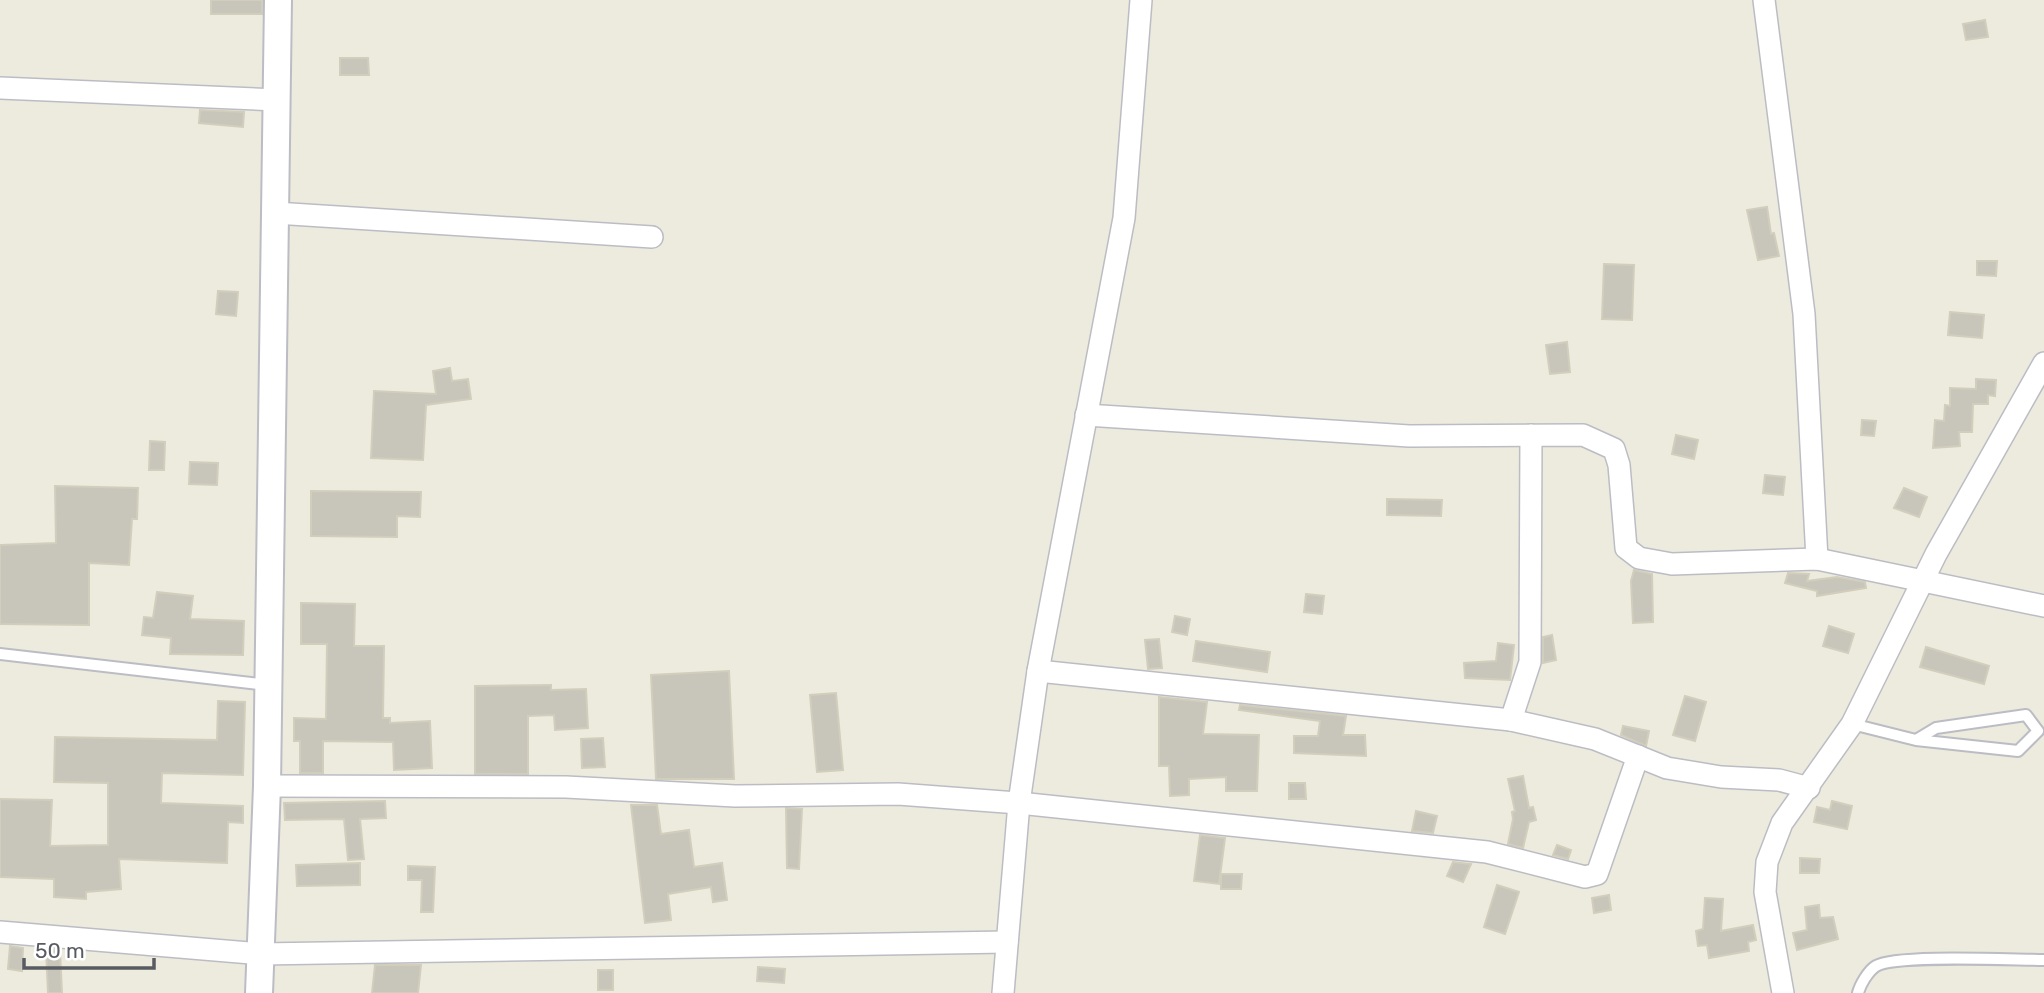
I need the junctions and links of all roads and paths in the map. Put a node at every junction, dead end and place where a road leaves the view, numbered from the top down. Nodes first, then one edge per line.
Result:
1 (278, 0) edge
2 (1141, 0) edge
3 (1764, 0) edge
4 (0, 88) edge
5 (277, 100) junction
6 (275, 213) junction
7 (652, 237) dead end
8 (2044, 363) edge
9 (1086, 415) junction
10 (1531, 435) junction
11 (1817, 559) junction
12 (1922, 582) junction
13 (2044, 606) edge
14 (0, 654) edge
15 (1038, 671) junction
16 (268, 685) junction
17 (1511, 720) junction
18 (1852, 723) junction
19 (1916, 740) junction
20 (1638, 756) junction
21 (267, 786) junction
22 (1809, 788) junction
23 (1019, 803) junction
24 (0, 932) edge
25 (1007, 942) junction
26 (261, 954) junction
27 (2044, 960) edge
28 (260, 993) edge
29 (1003, 993) edge
30 (1783, 993) edge
31 (1858, 993) edge

1 - 5 street
2 - 9 street
3 - 11 street
4 - 5 street
5 - 6 street
6 - 7 street
6 - 16 street
8 - 12 street
9 - 10 street
9 - 15 street
10 - 11 street
10 - 17 street
11 - 12 street
12 - 13 street
12 - 18 street
14 - 16 lane
15 - 17 street
15 - 23 street
16 - 21 street
17 - 20 street
18 - 19 lane
18 - 22 street
19 - 19 lane
20 - 22 street
20 - 23 street
21 - 23 street
21 - 26 street
22 - 30 street
23 - 25 street
24 - 26 street
25 - 26 street
25 - 29 street
26 - 28 street
27 - 31 lane

